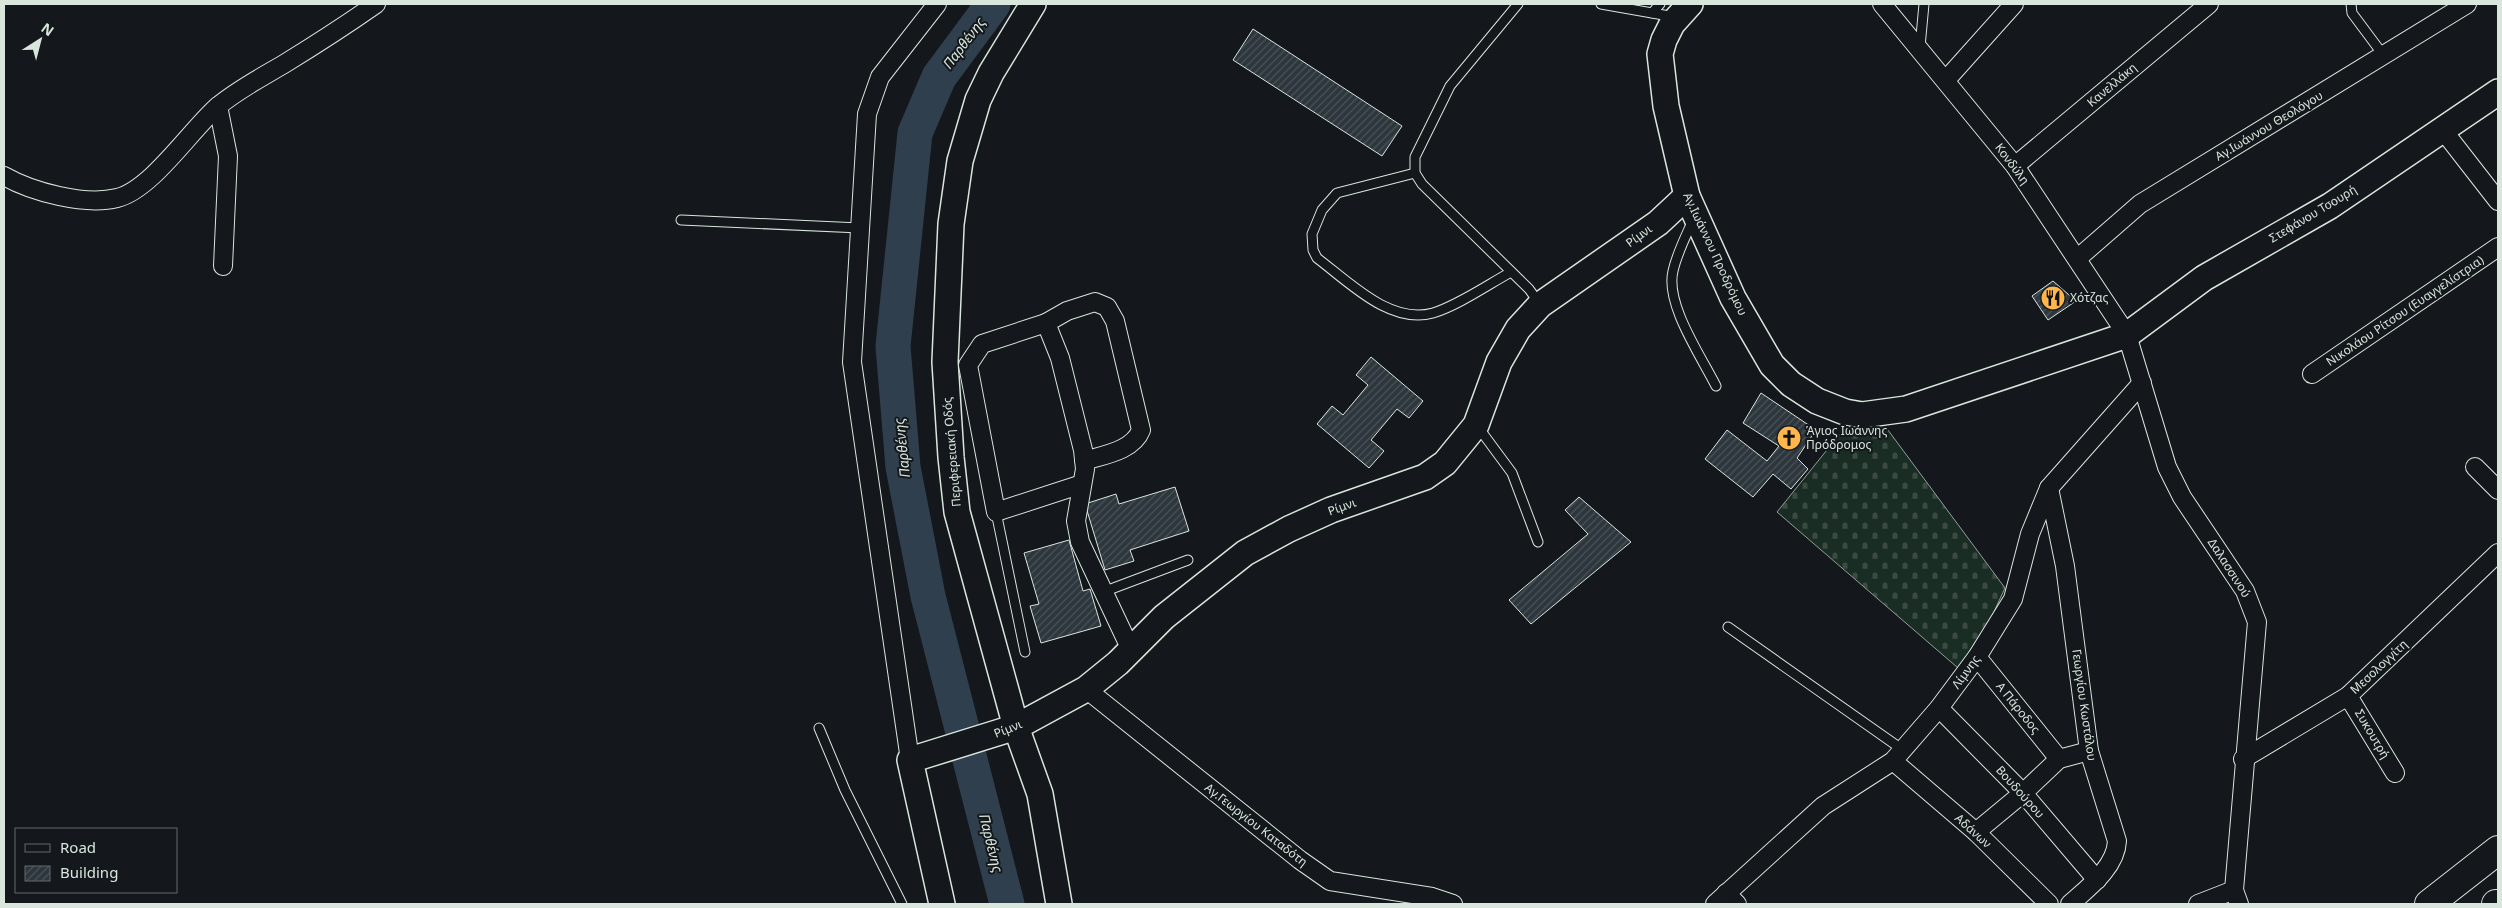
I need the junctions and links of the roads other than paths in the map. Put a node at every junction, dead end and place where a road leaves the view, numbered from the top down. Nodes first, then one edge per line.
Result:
1 (376, 4) edge
2 (935, 4) edge
3 (1033, 4) edge
4 (1518, 4) edge
5 (1601, 4) edge
6 (1882, 4) edge
7 (1924, 4) edge
8 (2014, 4) edge
9 (2209, 4) edge
10 (2351, 4) edge
11 (2466, 4) edge
12 (1676, 8) edge
13 (1652, 13) junction
14 (1920, 47) junction
15 (2384, 56) junction
16 (1946, 80) junction
17 (2498, 92) edge
18 (218, 106) junction
19 (2442, 129) junction
20 (2015, 166) junction
21 (1415, 174) junction
22 (4, 176) edge
23 (2498, 201) edge
24 (1691, 206) junction
25 (681, 220) dead end
26 (860, 228) junction
27 (2498, 247) edge
28 (2078, 258) junction
29 (223, 266) dead end
30 (1511, 272) junction
31 (1540, 305) junction
32 (1046, 323) junction
33 (2127, 335) junction
34 (2312, 374) dead end
35 (2142, 383) junction
36 (1716, 386) dead end
37 (1476, 425) junction
38 (1084, 462) junction
39 (2475, 466) dead end
40 (1082, 484) junction
41 (2049, 488) junction
42 (2498, 490) edge
43 (996, 512) junction
44 (1538, 542) dead end
45 (2498, 553) edge
46 (1188, 560) dead end
47 (1103, 592) junction
48 (1728, 627) dead end
49 (1131, 650) junction
50 (1025, 652) dead end
51 (1977, 657) junction
52 (1086, 689) junction
53 (2348, 696) junction
54 (1939, 708) junction
55 (1016, 727) junction
56 (819, 728) dead end
57 (2089, 751) junction
58 (1898, 756) junction
59 (2059, 759) junction
60 (2243, 759) junction
61 (910, 760) junction
62 (2395, 773) dead end
63 (2023, 793) junction
64 (1976, 832) junction
65 (2498, 850) edge
66 (2097, 880) junction
67 (2236, 897) edge
68 (1726, 901) edge
69 (902, 904) edge
70 (942, 904) edge
71 (1059, 904) edge
72 (1452, 904) edge
73 (2050, 904) edge
74 (2070, 904) edge
75 (2198, 904) edge
76 (2429, 904) edge

1 - 18 street
2 - 26 street
3 - 55 street, Περιφερειακή Οδός
4 - 21 lane
5 - 13 lane
6 - 14 street, Κονδύλη
7 - 14 lane
8 - 16 street
9 - 20 street, Κανελλάκη
10 - 15 lane
11 - 15 street, Αγ.Ιωάννου Θεολόγου
12 - 13 lane
12 - 13 lane
12 - 24 street, Αγ.Ιωάννου Προδρόμου
14 - 16 street, Κονδύλη
15 - 28 street, Αγ.Ιωάννου Θεολόγου
16 - 20 street, Κονδύλη
17 - 19 street, Στεφάνου Τσουρή
18 - 22 street
18 - 29 street
19 - 23 street
19 - 33 street, Στεφάνου Τσουρή
20 - 28 street, Κονδύλη
21 - 30 lane
21 - 30 lane
24 - 31 street, Ρίμνι
24 - 33 street, Αγ.Ιωάννου Προδρόμου
24 - 36 lane
25 - 26 lane
26 - 61 street
27 - 34 street, Νικολάου Ρίτσου (Ευαγγελίστρια)
28 - 33 street, Κονδύλη
30 - 31 lane
31 - 37 street, Ρίμνι
32 - 38 street
32 - 38 street
32 - 43 street
33 - 35 street, Δαλασσινού
35 - 41 street, Λίμνης
35 - 60 street, Δαλασσινού
37 - 44 lane
37 - 49 street, Ρίμνι
38 - 40 street
39 - 42 street
40 - 43 street
40 - 47 street
41 - 51 street, Λίμνης
41 - 57 street, Γεωργίου Κωστάλου
43 - 50 lane
45 - 53 street, Μεσολογγίτη
46 - 47 lane
47 - 49 street
48 - 58 lane
49 - 52 street, Ρίμνι
51 - 54 street, Λίμνης
51 - 59 street, Α Πάροδος
52 - 55 street, Ρίμνι
52 - 72 street, Αγ.Γεωργίου Καταδότη
53 - 60 street, Μεσολογγίτη
53 - 62 street, Συκουτρή
54 - 58 street, Λίμνης
54 - 63 street, Βουδούρου
55 - 61 street, Ρίμνι
55 - 71 street, Περιφερειακή Οδός
56 - 69 lane
57 - 59 street
57 - 66 street, Γεωργίου Κωστάλου
58 - 64 street, Αδάνων
58 - 68 street, Λίμνης
59 - 63 street
60 - 67 street, Δαλασσινού
61 - 70 street
63 - 64 street
63 - 66 street, Βουδούρου
64 - 73 street, Αδάνων
65 - 76 main road
66 - 74 street, Γεωργίου Κωστάλου
67 - 75 street

